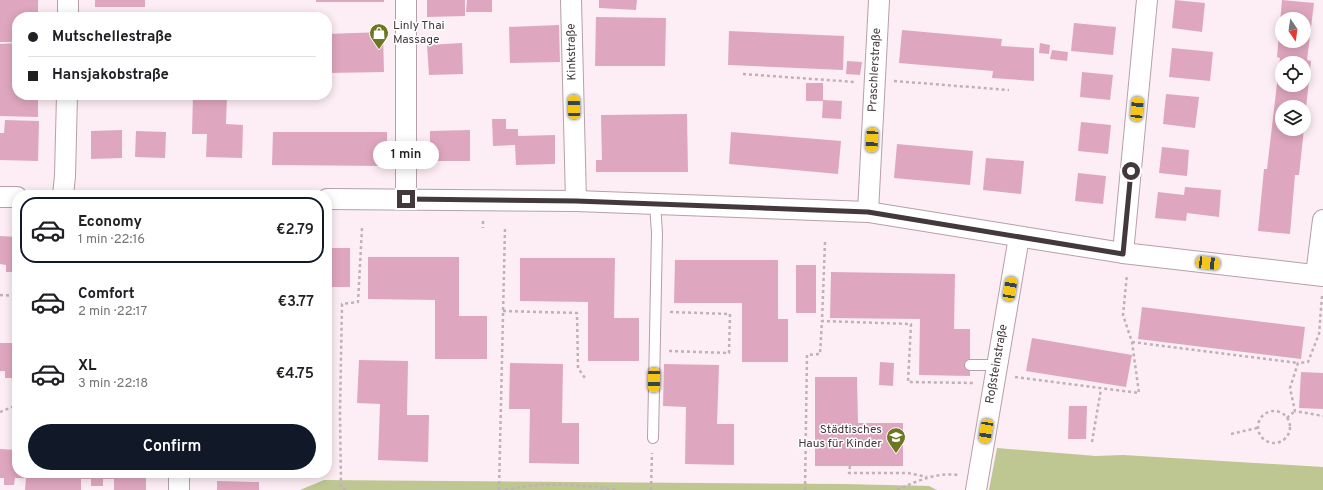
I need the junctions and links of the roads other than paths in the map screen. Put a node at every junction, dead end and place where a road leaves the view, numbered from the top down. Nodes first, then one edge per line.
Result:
1 (68, 0) edge
2 (406, 0) edge
3 (571, 0) edge
4 (879, 0) edge
5 (1147, 0) edge
6 (68, 12) edge
7 (67, 100) edge
8 (64, 190) edge
9 (0, 197) edge
10 (12, 197) edge
11 (332, 199) edge
12 (406, 199) junction
13 (576, 201) junction
14 (655, 204) junction
15 (868, 212) junction
16 (1323, 220) edge
17 (1019, 237) junction
18 (1127, 254) junction
19 (1321, 281) edge
20 (970, 365) dead end
21 (1005, 371) junction
22 (653, 438) road end
23 (179, 478) edge
24 (977, 484) edge
25 (179, 490) edge

1 - 6 street
2 - 12 street
3 - 13 street, Kinkstraße
4 - 15 street, Praschlerstraße
5 - 18 street
7 - 8 street
9 - 10 street
11 - 12 street
12 - 13 street
13 - 14 street
14 - 15 street
14 - 22 lane
15 - 17 street
16 - 19 street
17 - 18 street
17 - 21 street, Roßsteinstraße
18 - 19 street
20 - 21 lane
21 - 24 street, Roßsteinstraße
23 - 25 street

